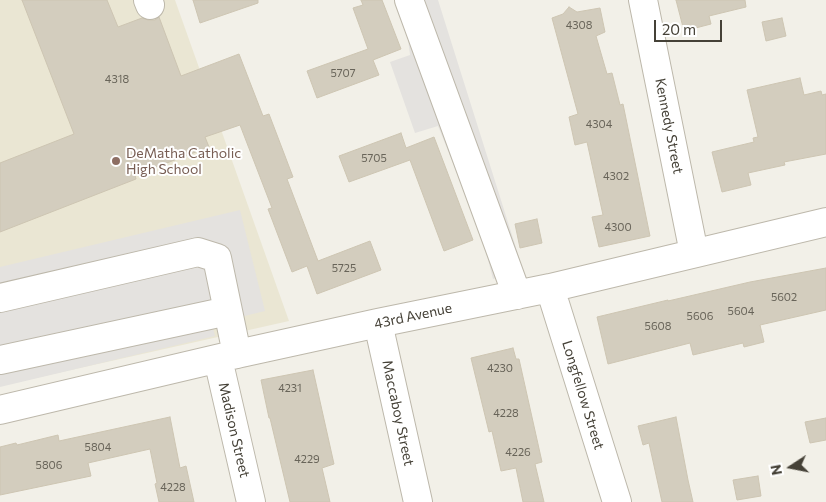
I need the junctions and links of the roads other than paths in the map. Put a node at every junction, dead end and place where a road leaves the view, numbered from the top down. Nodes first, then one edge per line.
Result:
1 (410, 0) edge
2 (643, 0) edge
3 (826, 222) edge
4 (694, 253) junction
5 (550, 288) junction
6 (517, 295) junction
7 (0, 298) edge
8 (228, 311) junction
9 (378, 323) junction
10 (228, 356) junction
11 (0, 360) edge
12 (0, 410) edge
13 (251, 502) edge
14 (418, 502) edge
15 (617, 502) edge

1 - 6 street
2 - 4 street, Kennedy Street
3 - 4 street, 43rd Avenue
4 - 5 street, 43rd Avenue
5 - 6 street, 43rd Avenue
5 - 15 street, Longfellow Street
6 - 9 street, 43rd Avenue
7 - 8 street, Madison Street
8 - 10 street, Madison Street
8 - 11 street
9 - 10 street, 43rd Avenue
9 - 14 street, Maccaboy Street
10 - 12 street, 43rd Avenue
10 - 13 street, Madison Street

